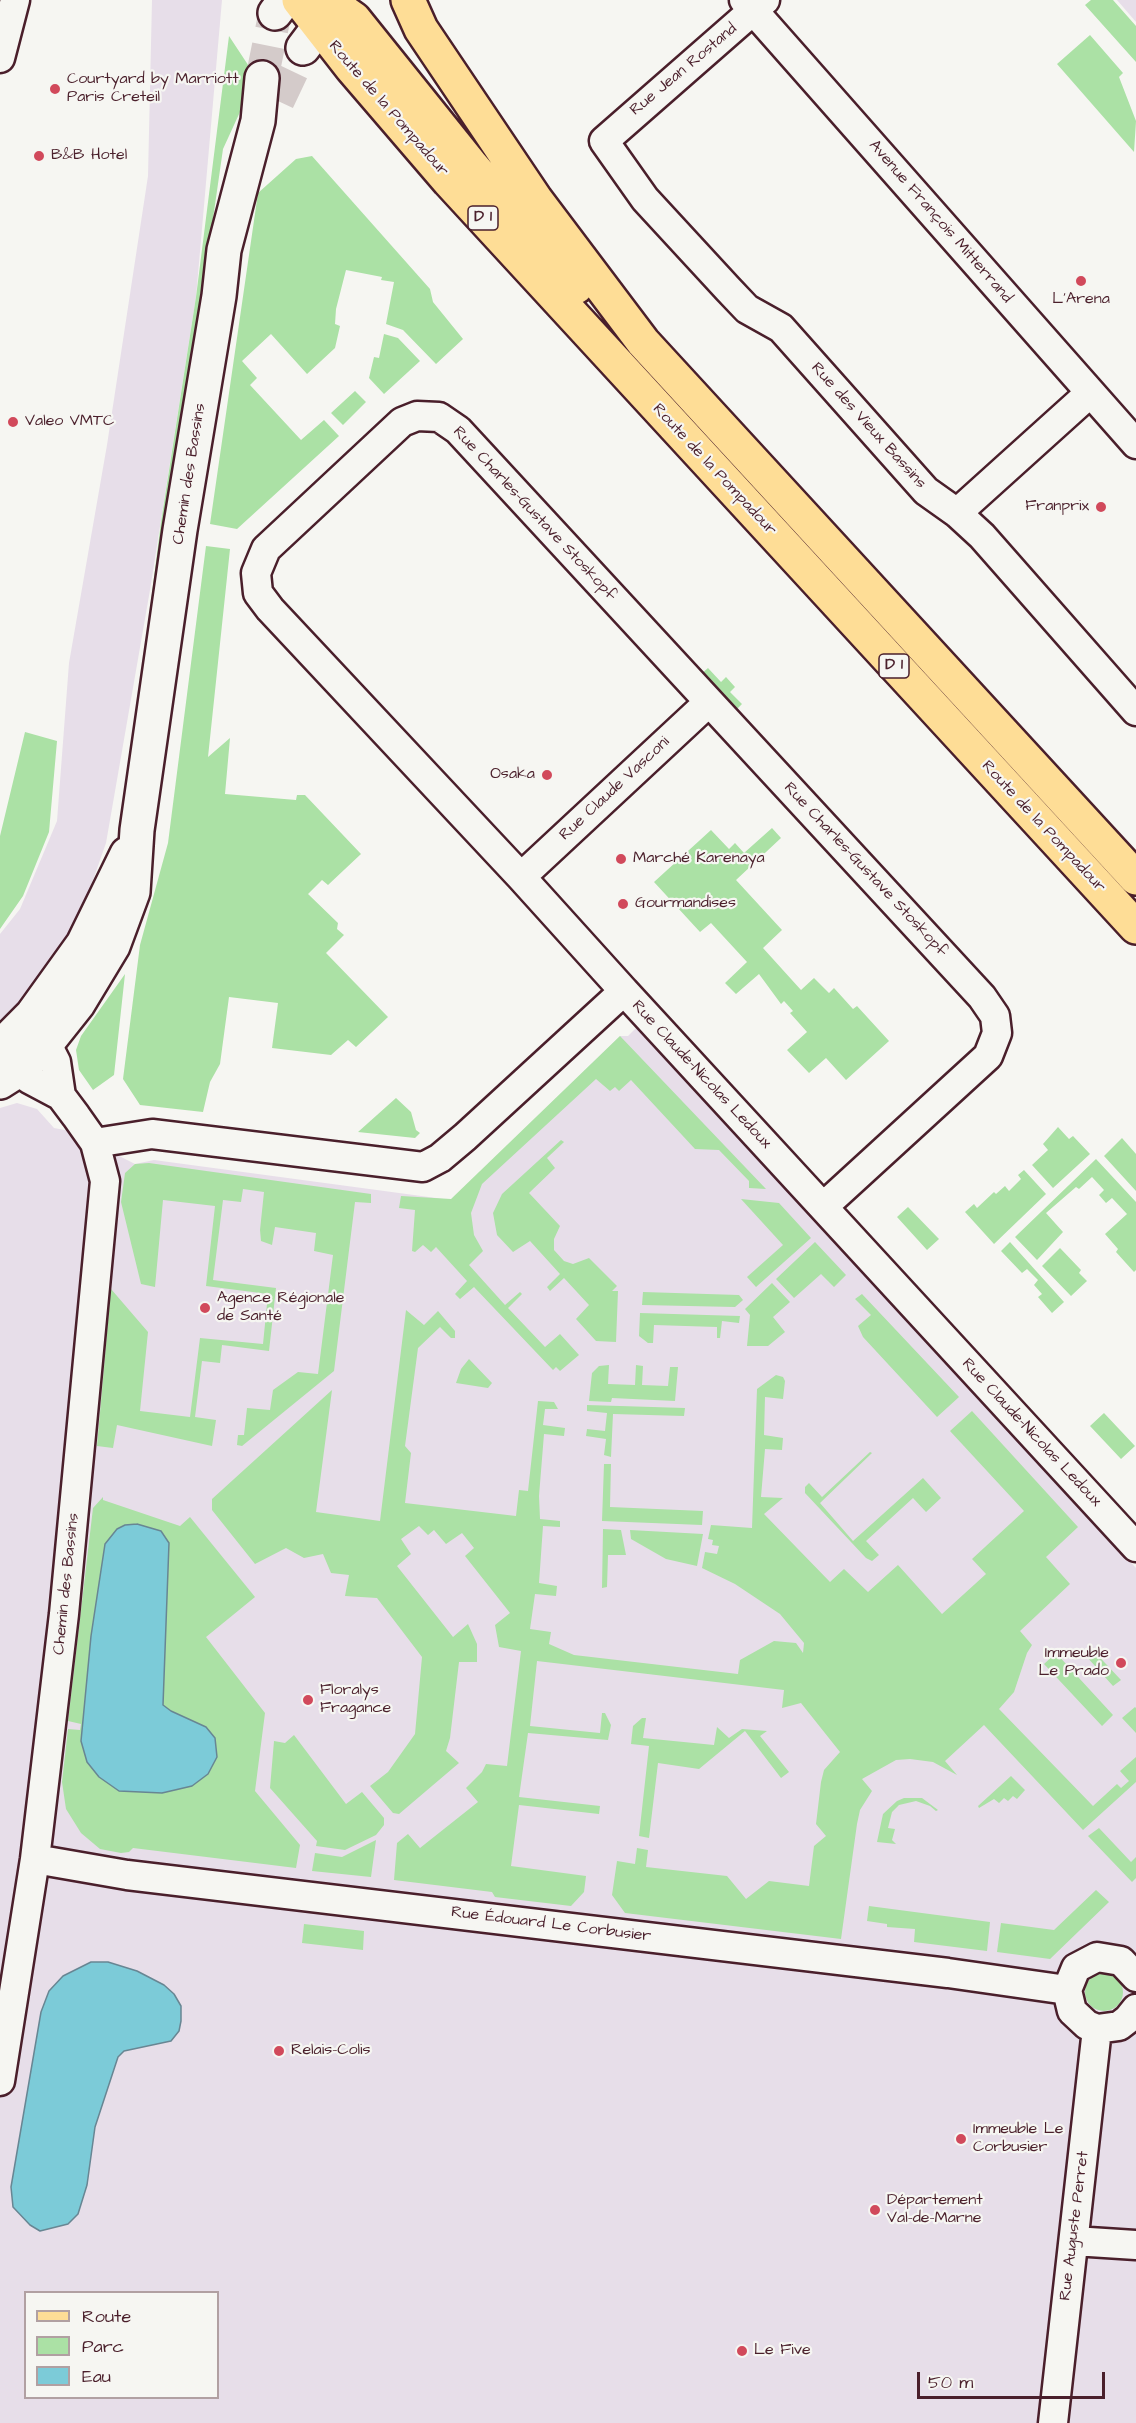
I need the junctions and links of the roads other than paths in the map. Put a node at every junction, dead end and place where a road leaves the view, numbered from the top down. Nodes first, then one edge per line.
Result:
1 (15, 0) edge
2 (408, 0) edge
3 (286, 4) edge
4 (754, 4) edge
5 (319, 19) edge
6 (0, 58) edge
7 (266, 100) tunnel mouth
8 (604, 141) joint
9 (1090, 393) junction
10 (1136, 444) edge
11 (743, 453) junction
12 (957, 513) junction
13 (709, 702) junction
14 (1136, 711) edge
15 (138, 830) junction
16 (521, 877) junction
17 (1136, 878) edge
18 (1136, 927) edge
19 (624, 991) junction
20 (32, 1015) junction
21 (47, 1043) junction
22 (7, 1060) edge
23 (61, 1096) junction
24 (95, 1143) junction
25 (823, 1207) junction
26 (1136, 1547) edge
27 (34, 1859) junction
28 (1134, 1969) edge
29 (1067, 1990) junction
30 (1136, 2008) edge
31 (1097, 2029) junction
32 (0, 2081) edge
33 (1074, 2241) junction
34 (1136, 2245) edge
35 (1053, 2423) edge

1 - 6 street
2 - 11 main road, Route de la Pompadour / D 1
3 - 5 main road, D 1
4 - 8 street, Rue Jean Rostand
4 - 9 street, Avenue François Mitterrand
5 - 11 main road
5 - 18 main road, Route de la Pompadour / D 1
7 - 15 main road, Chemin des Bassins
8 - 12 street, Rue des Vieux Bassins
9 - 10 street, Avenue François Mitterrand
9 - 12 street
11 - 17 main road, Route de la Pompadour / D 1
12 - 14 street, Rue des Vieux Bassins
13 - 16 street, Rue Claude Vasconi
13 - 16 street, Rue Charles-Gustave Stoskopf
13 - 25 street, Rue Charles-Gustave Stoskopf
15 - 20 main road, Chemin des Bassins
15 - 21 main road, Chemin des Bassins
16 - 19 street, Rue Charles-Gustave Stoskopf
19 - 24 street, Rue Claude-Nicolas Ledoux
19 - 25 street, Rue Claude-Nicolas Ledoux
20 - 21 street, Chemin des Bassins
20 - 22 main road, Chemin des Bassins
21 - 22 main road, Chemin des Bassins
21 - 23 street, Chemin des Bassins
22 - 23 street, Chemin des Bassins
23 - 24 street, Chemin des Bassins
24 - 27 street, Chemin des Bassins
25 - 26 street, Rue Claude-Nicolas Ledoux
27 - 29 street, Rue Édouard Le Corbusier
27 - 32 street, Chemin des Bassins
28 - 29 street
29 - 31 street
30 - 31 street
31 - 33 street, Rue Auguste Perret
33 - 34 street
33 - 35 street, Rue Auguste Perret

